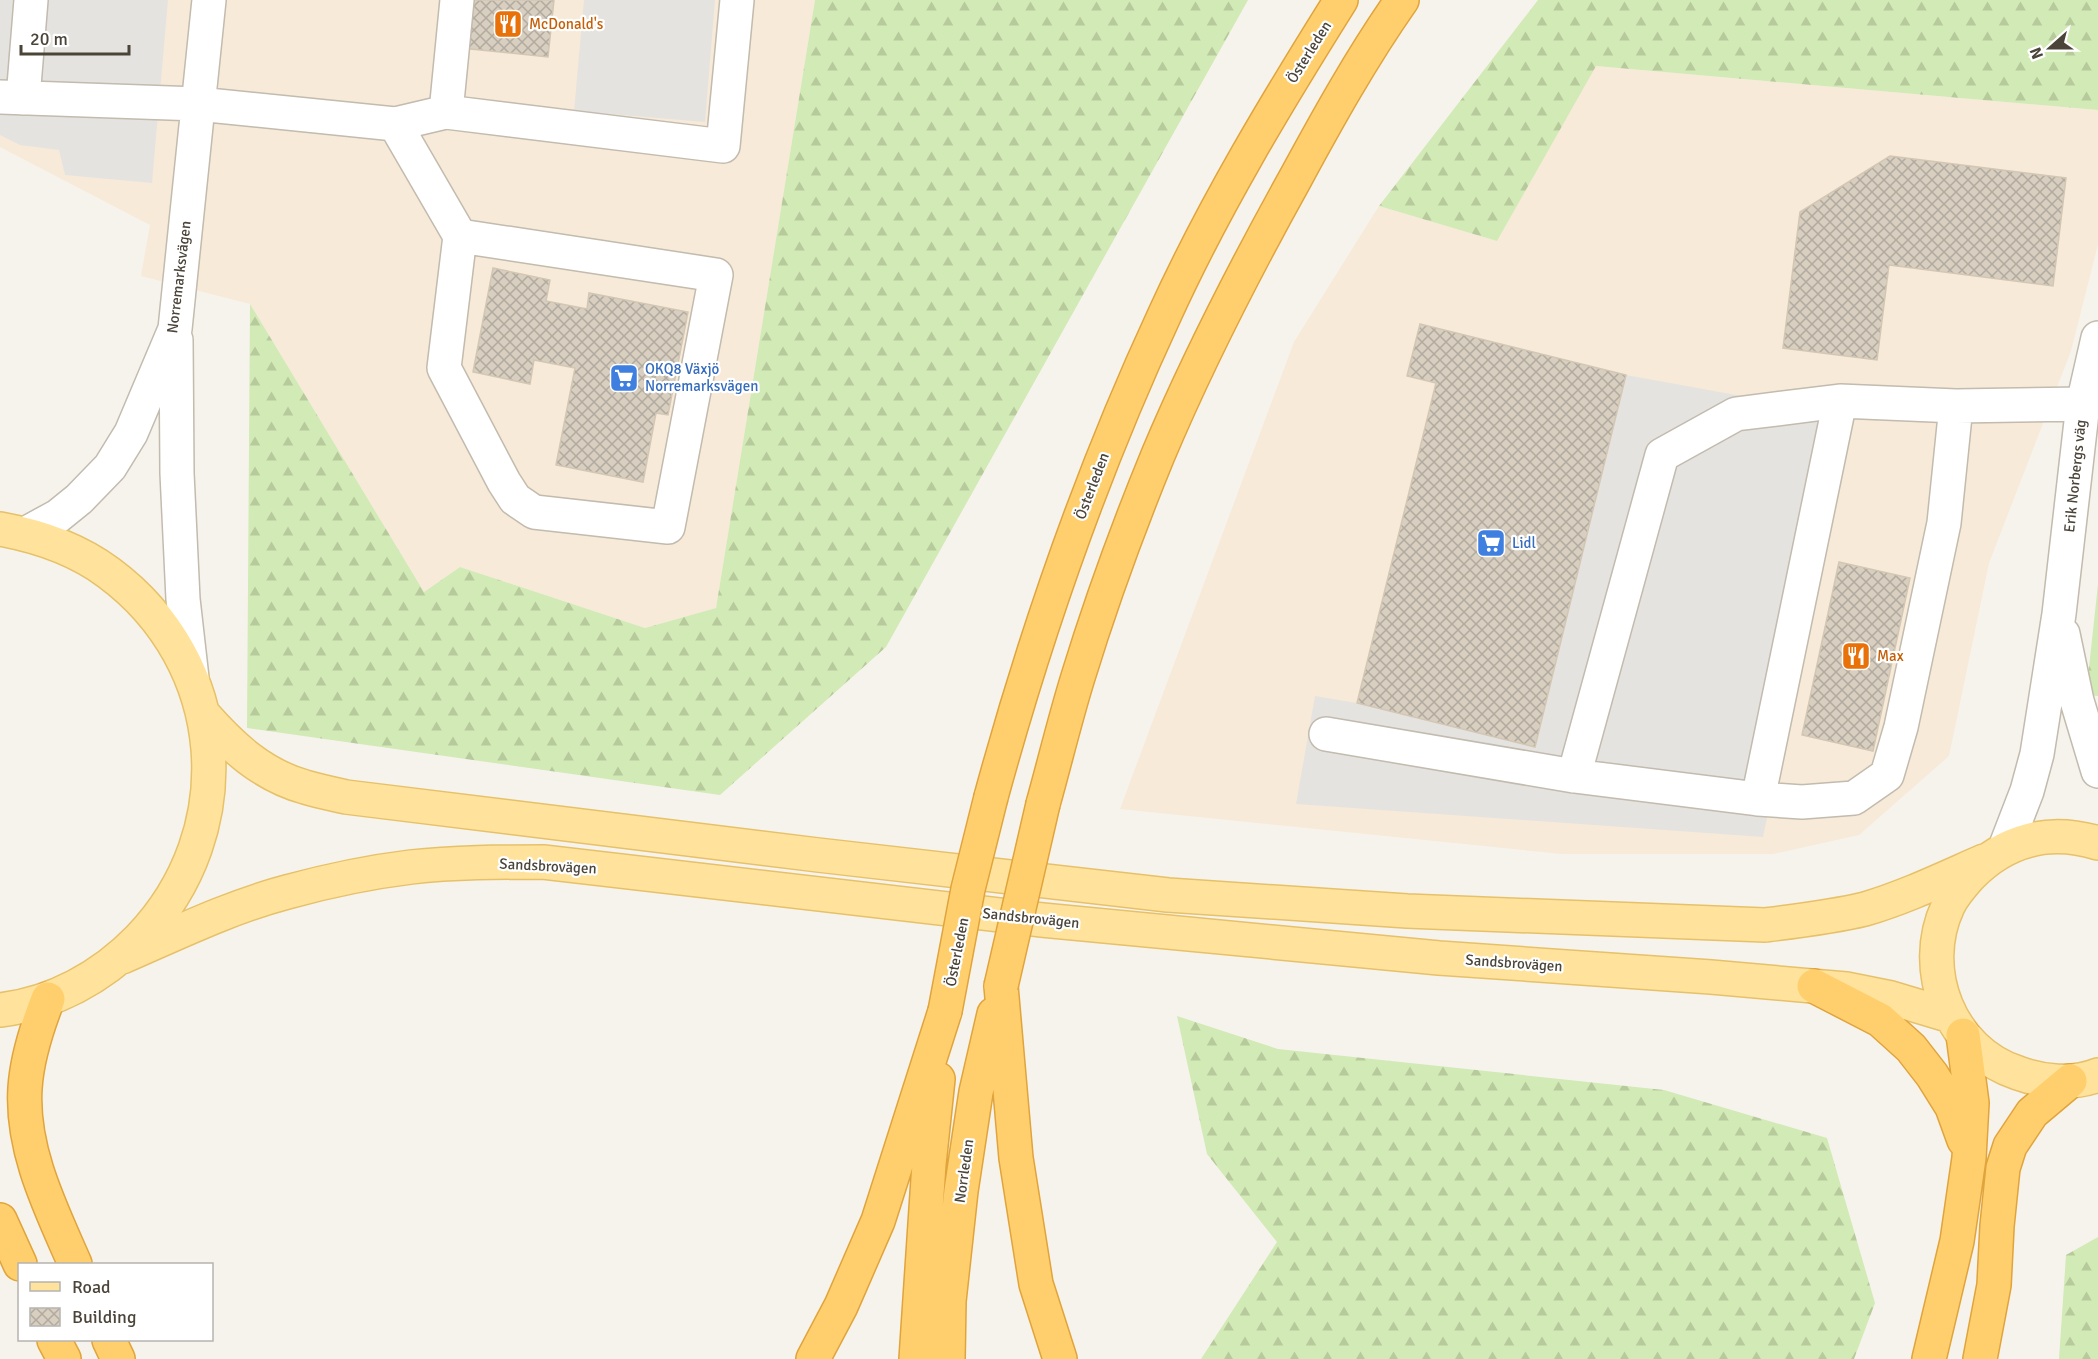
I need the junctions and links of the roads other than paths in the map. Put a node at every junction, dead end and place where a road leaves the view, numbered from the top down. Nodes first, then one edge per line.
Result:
1 (31, 0) edge
2 (209, 0) edge
3 (457, 0) edge
4 (737, 0) edge
5 (1341, 0) edge
6 (1402, 0) edge
7 (12, 98) edge
8 (198, 104) junction
9 (446, 112) junction
10 (396, 124) junction
11 (460, 236) junction
12 (176, 329) junction
13 (2098, 338) edge
14 (1840, 401) junction
15 (2083, 404) junction
16 (1956, 406) junction
17 (12, 531) edge
18 (2059, 614) junction
19 (192, 678) junction
20 (203, 714) junction
21 (1326, 734) dead end
22 (2098, 771) edge
23 (1574, 776) junction
24 (1758, 799) junction
25 (2098, 843) edge
26 (1995, 855) junction
27 (122, 957) junction
28 (1001, 986) junction
29 (1814, 986) junction
30 (48, 999) junction
31 (0, 1010) edge
32 (945, 1011) junction
33 (1957, 1026) junction
34 (2084, 1078) edge
35 (1969, 1158) junction
36 (0, 1220) edge
37 (20, 1263) edge
38 (75, 1263) edge
39 (55, 1341) edge
40 (109, 1341) edge
41 (64, 1359) edge
42 (118, 1359) edge
43 (813, 1359) edge
44 (916, 1359) edge
45 (948, 1359) edge
46 (1060, 1359) edge
47 (1929, 1359) edge
48 (1980, 1359) edge

1 - 7 street
2 - 8 street, Norremarksvägen
3 - 9 street
4 - 9 street
5 - 32 highway, Österleden, bridge
6 - 28 highway, bridge
7 - 8 street
8 - 10 street
8 - 12 street, Norremarksvägen
9 - 10 street
10 - 11 street
11 - 11 street
12 - 17 street, Norremarksvägen
12 - 19 street
13 - 15 street, Erik Norbergs väg
14 - 16 street
14 - 23 street
14 - 24 street
15 - 16 street
15 - 18 street, Erik Norbergs väg
16 - 24 street
17 - 19 main road
18 - 22 street, Erik Norbergs väg
18 - 26 street, Erik Norbergs väg
19 - 20 main road
20 - 26 main road
20 - 27 main road
21 - 23 street
23 - 24 street
25 - 26 main road
26 - 33 main road
27 - 29 main road, Sandsbrovägen
27 - 30 main road
28 - 45 highway, Norrleden
28 - 46 highway
29 - 33 main road, Sandsbrovägen
29 - 35 highway
30 - 31 main road
30 - 38 highway
32 - 43 highway
32 - 44 highway
33 - 34 main road
33 - 35 highway
34 - 48 highway
35 - 47 highway
36 - 37 highway
39 - 41 highway
40 - 42 highway

